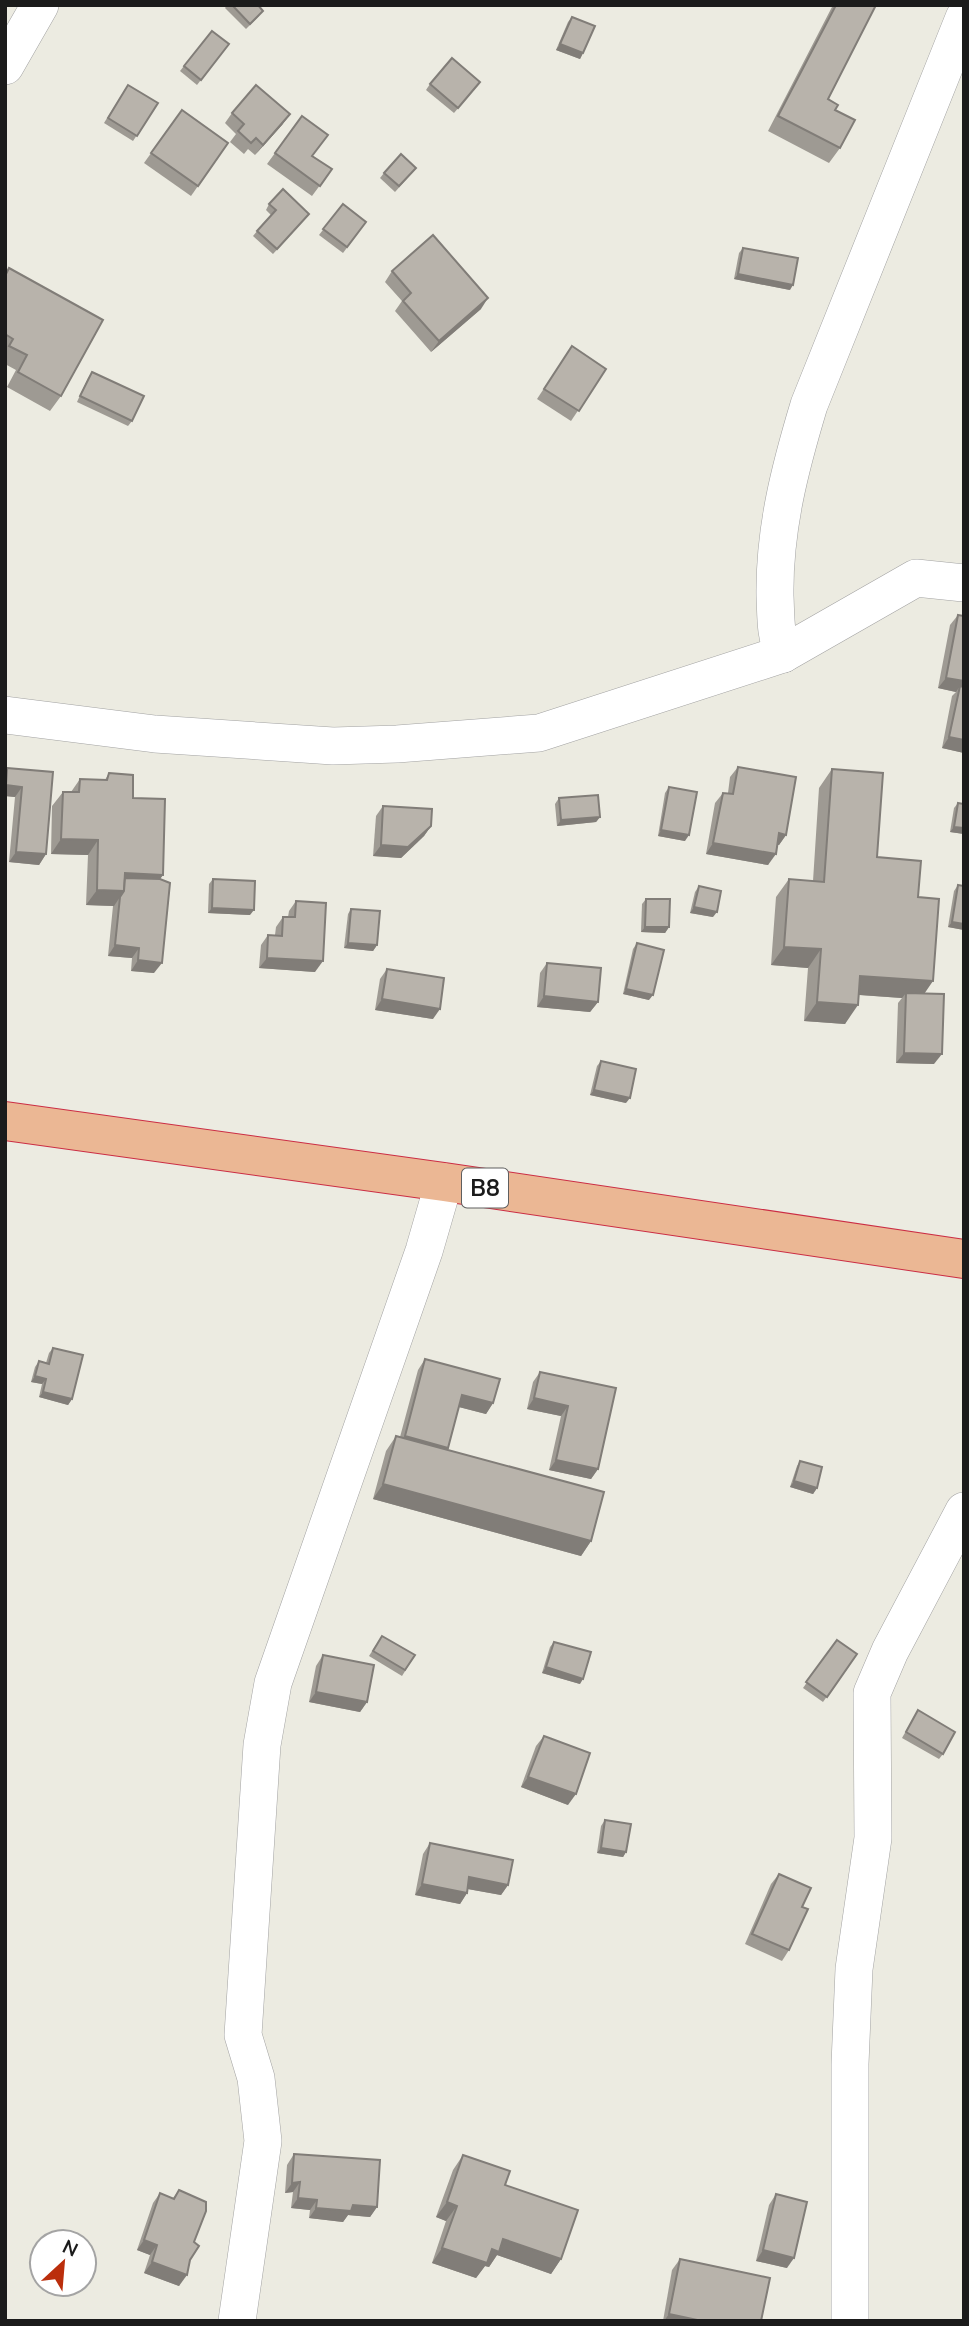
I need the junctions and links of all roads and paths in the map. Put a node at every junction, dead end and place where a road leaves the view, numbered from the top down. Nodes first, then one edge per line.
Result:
1 (40, 5) edge
2 (964, 18) edge
3 (5, 66) edge
4 (964, 583) edge
5 (783, 654) junction
6 (5, 715) edge
7 (5, 1122) edge
8 (444, 1182) junction
9 (964, 1259) edge
10 (964, 1511) edge
11 (237, 2321) edge
12 (850, 2321) edge

1 - 3 street
2 - 5 street
4 - 5 street
5 - 6 street
7 - 8 highway, B8
8 - 9 highway, B8
8 - 11 street
10 - 12 street

